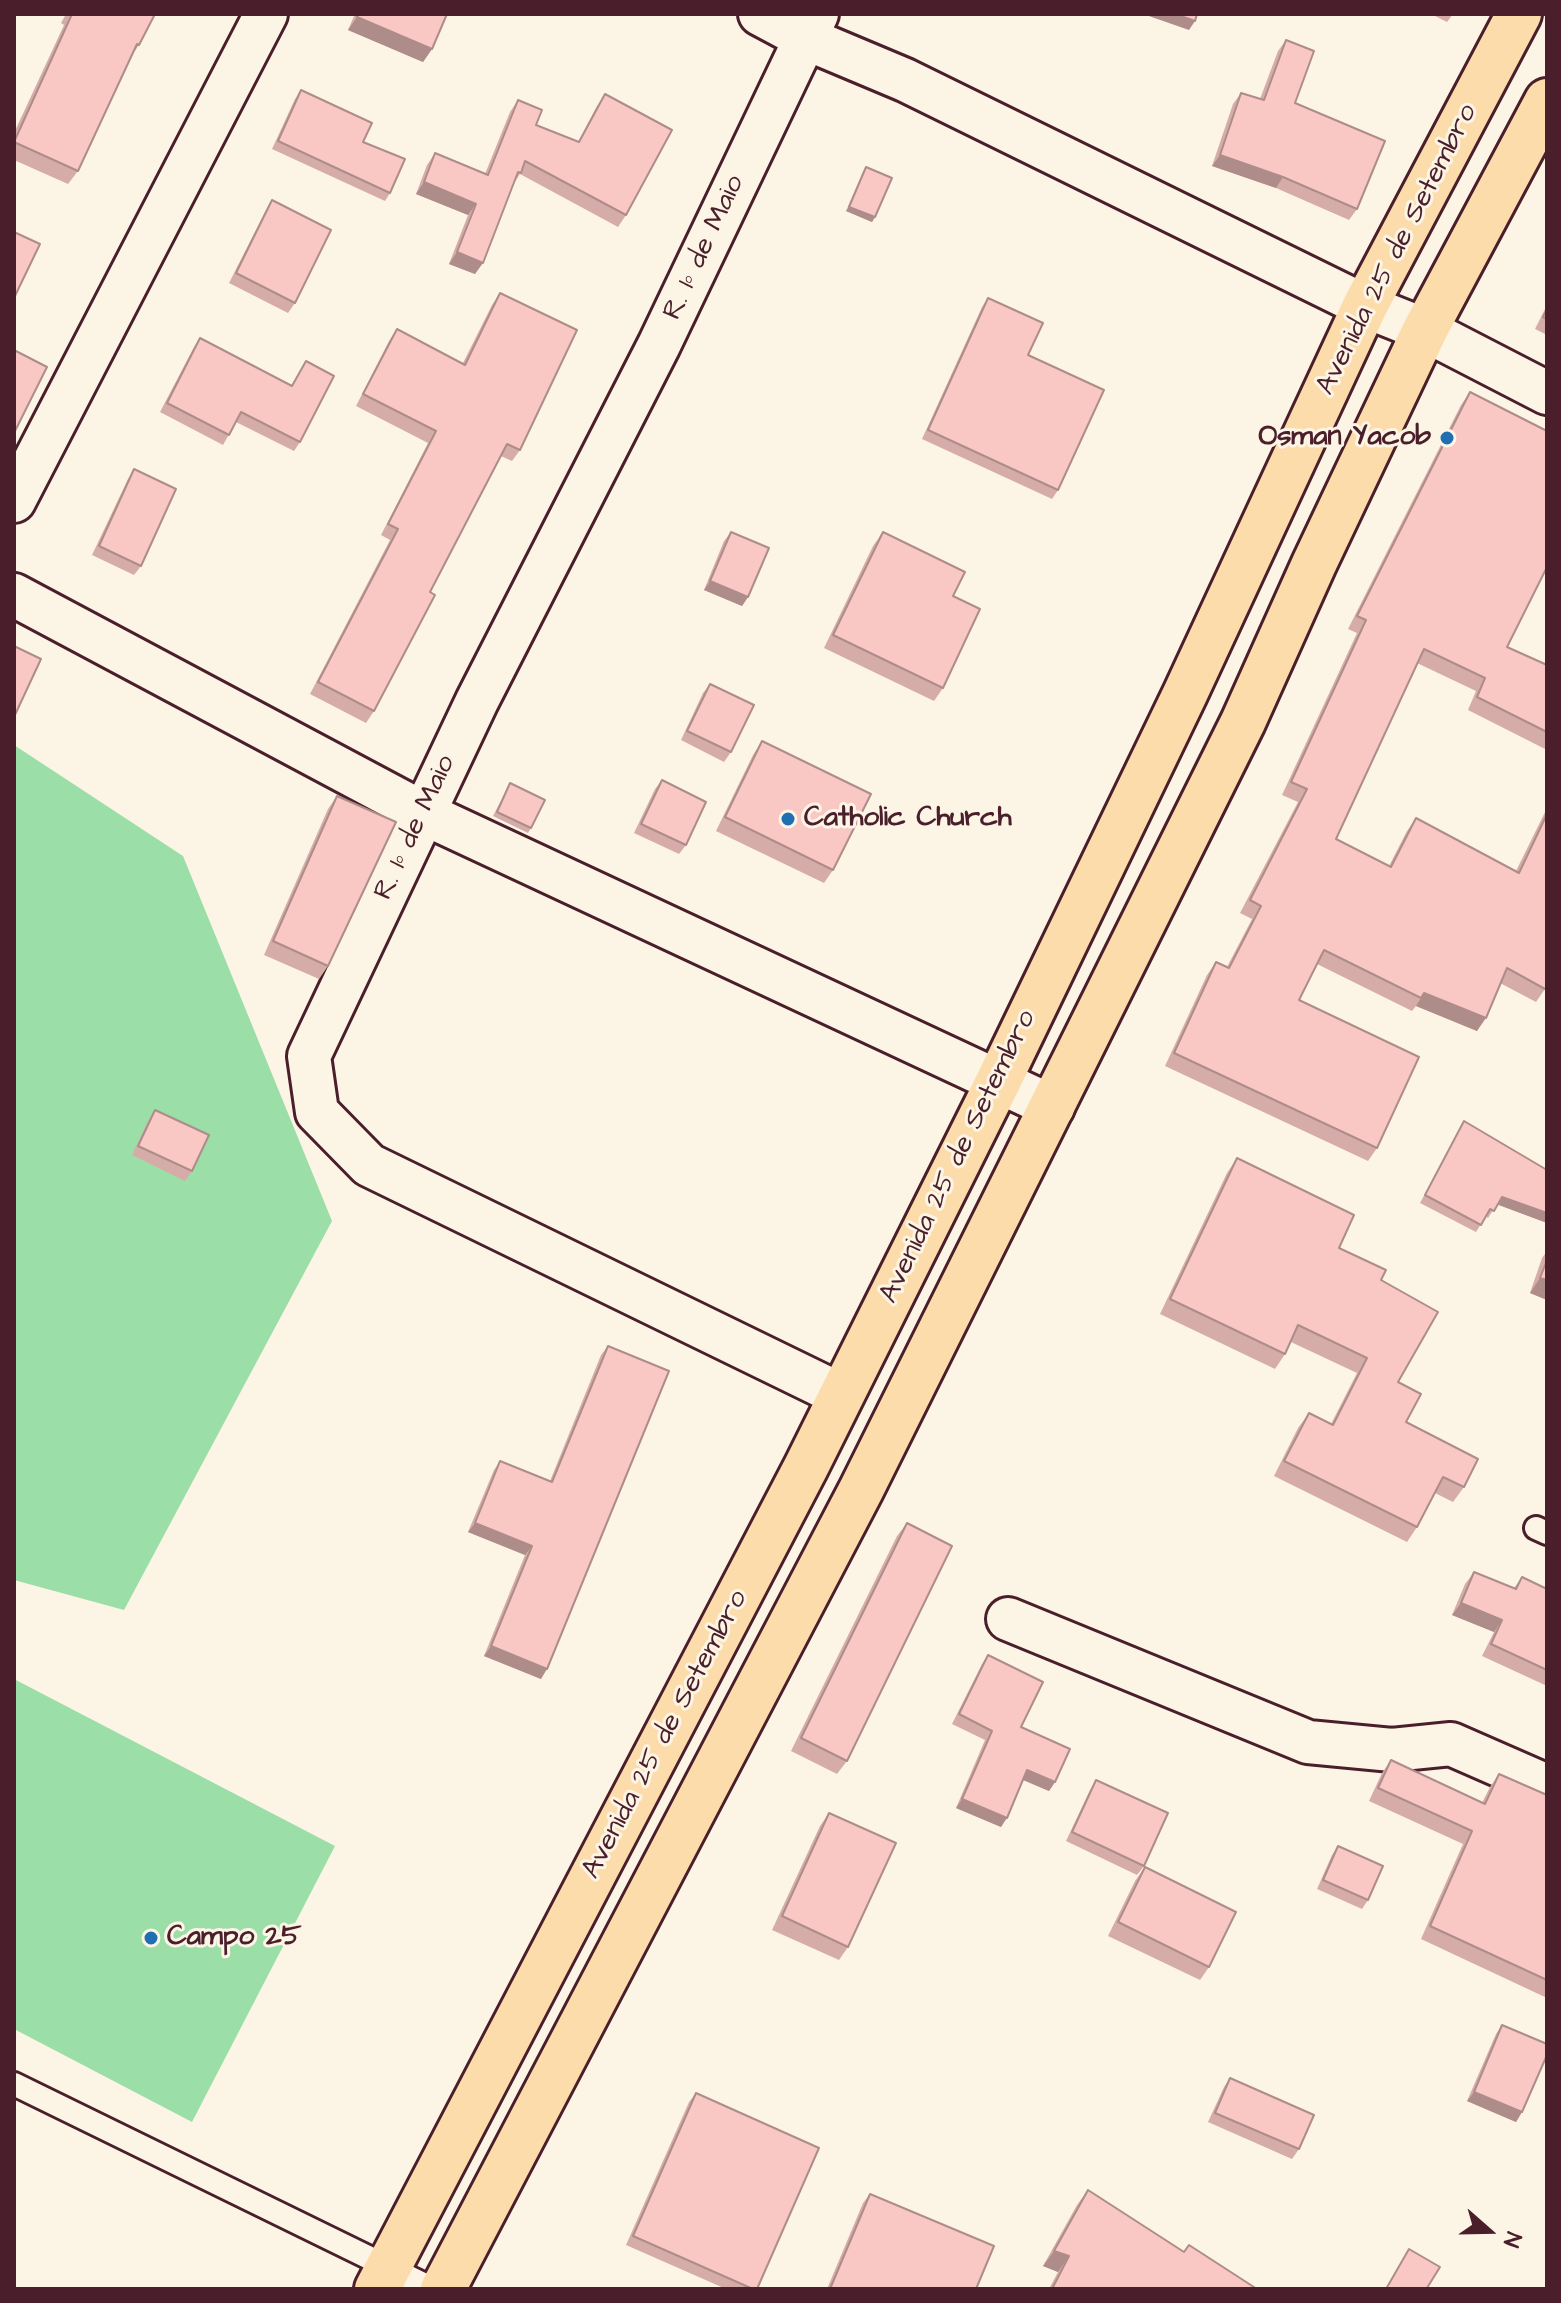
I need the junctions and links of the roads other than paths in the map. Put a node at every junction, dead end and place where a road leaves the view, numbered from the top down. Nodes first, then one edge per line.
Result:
1 (266, 14) edge
2 (760, 14) edge
3 (1519, 14) edge
4 (811, 26) edge
5 (1547, 101) edge
6 (1365, 306) junction
7 (1425, 330) junction
8 (1547, 393) edge
9 (14, 501) edge
10 (14, 595) edge
11 (1185, 694) junction
12 (1243, 722) junction
13 (423, 813) junction
14 (998, 1082) junction
15 (1053, 1107) junction
16 (841, 1395) junction
17 (806, 1467) junction
18 (861, 1490) junction
19 (1008, 1619) dead end
20 (1547, 1786) edge
21 (14, 2084) edge
22 (383, 2278) edge
23 (433, 2289) edge
24 (443, 2289) edge

1 - 9 street
2 - 4 street
3 - 6 highway, Avenida 25 de Setembro
4 - 6 street
4 - 13 street, R. 1º de Maio
5 - 7 highway, Avenida 25 de Setembro
6 - 7 street
6 - 11 highway, Avenida 25 de Setembro
7 - 8 street
7 - 12 highway, Avenida 25 de Setembro
10 - 13 street
11 - 12 highway
11 - 14 highway, Avenida 25 de Setembro
12 - 15 highway, Avenida 25 de Setembro
13 - 14 street
13 - 16 street, R. 1º de Maio
14 - 15 street
14 - 16 highway, Avenida 25 de Setembro
15 - 18 highway, Avenida 25 de Setembro
16 - 17 highway, Avenida 25 de Setembro
17 - 18 highway
17 - 22 highway, Avenida 25 de Setembro
18 - 24 highway, Avenida 25 de Setembro
19 - 20 street
21 - 22 lane
22 - 23 lane

